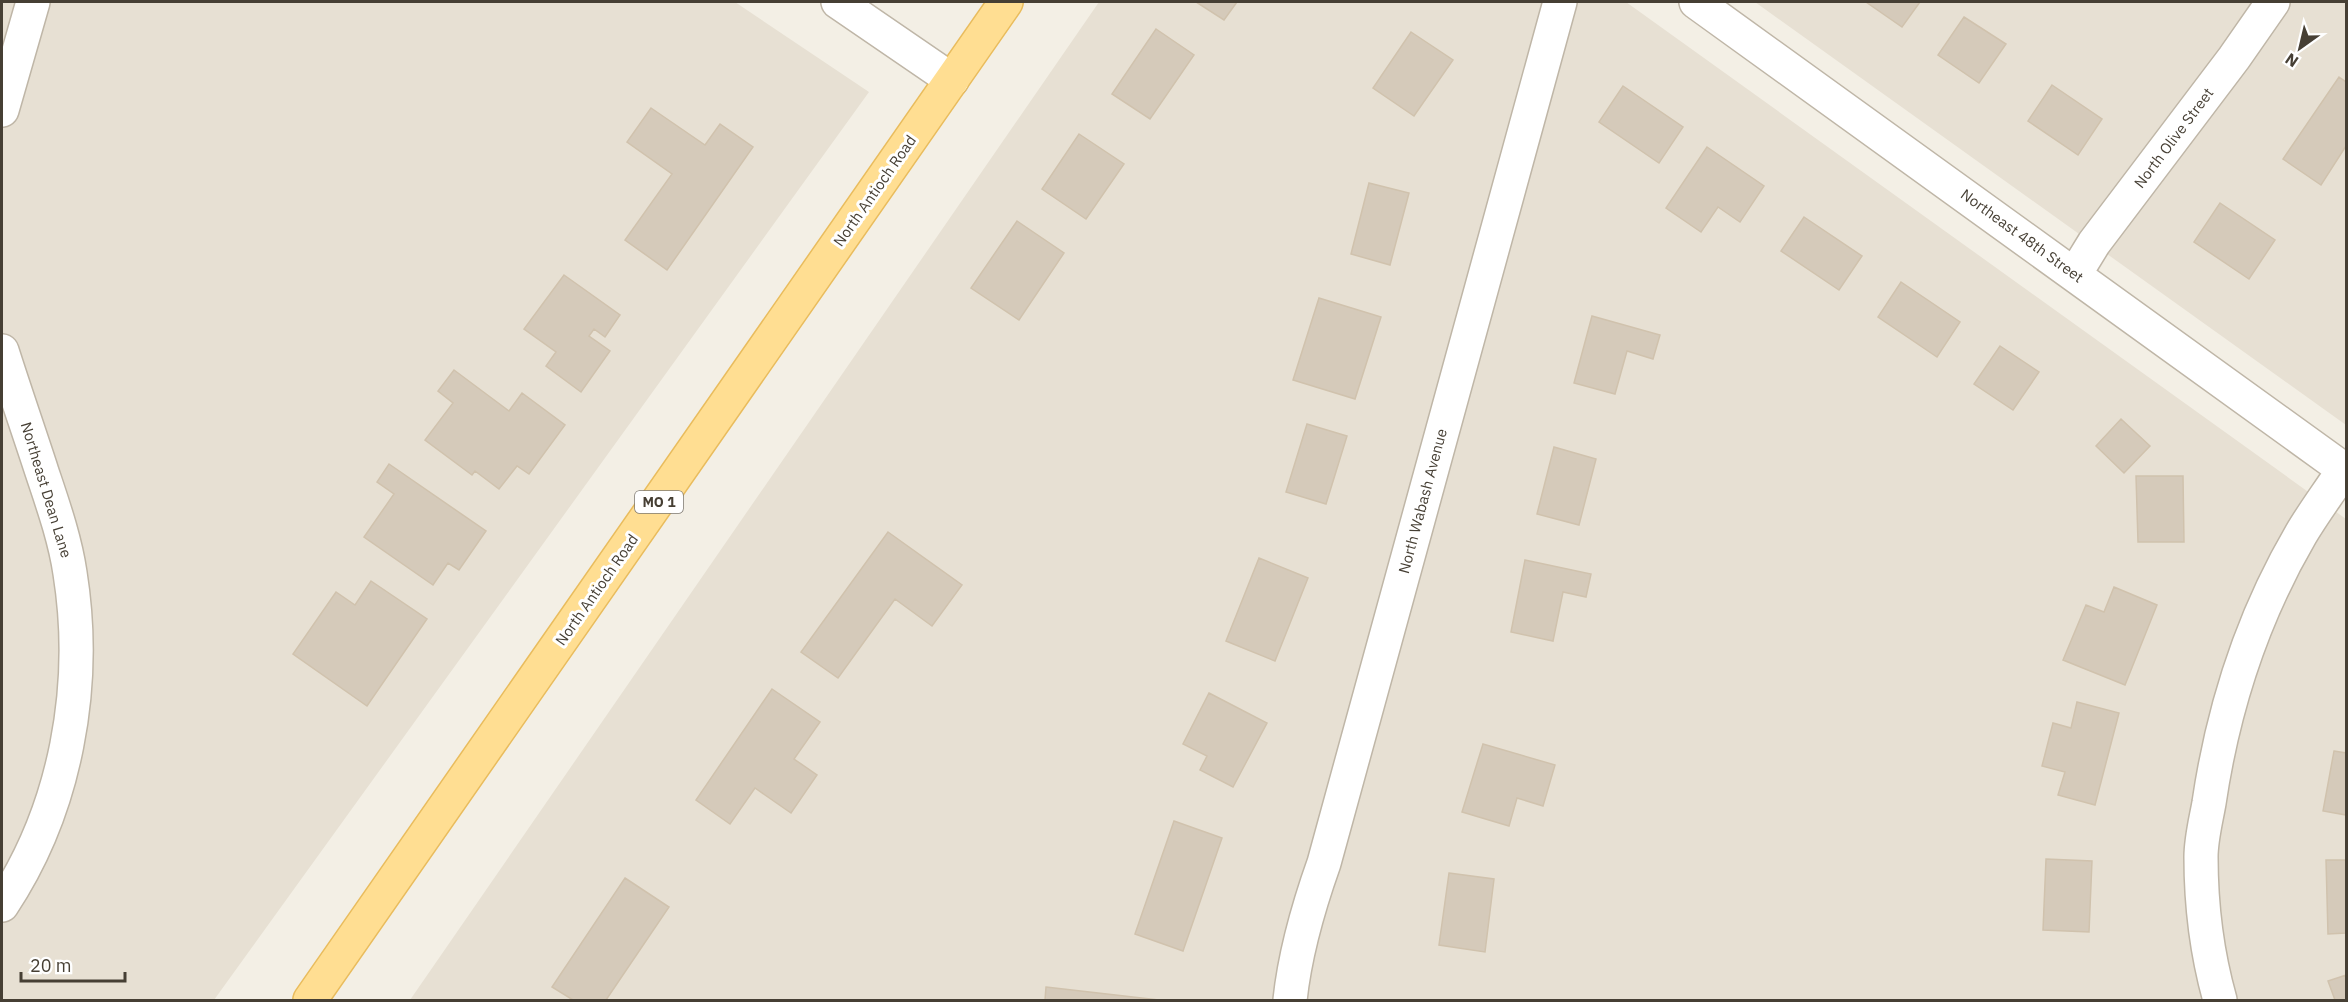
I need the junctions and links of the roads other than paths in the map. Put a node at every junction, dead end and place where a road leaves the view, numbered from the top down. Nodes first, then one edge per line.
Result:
1 (33, 2) edge
2 (838, 2) edge
3 (1006, 2) edge
4 (1560, 2) edge
5 (1696, 2) edge
6 (2273, 2) edge
7 (952, 80) junction
8 (2, 110) edge
9 (2075, 274) junction
10 (2, 351) edge
11 (2345, 470) edge
12 (2, 904) edge
13 (310, 1000) edge
14 (1290, 1000) edge
15 (2220, 1000) edge

1 - 8 street
2 - 7 street
3 - 7 main road, North Antioch Road / MO 1
4 - 14 street, North Wabash Avenue
5 - 9 street, Northeast 48th Street
6 - 9 street, North Olive Street
7 - 13 main road, North Antioch Road / MO 1
9 - 11 street, Northeast 48th Street
10 - 12 street, Northeast Dean Lane
11 - 15 street

